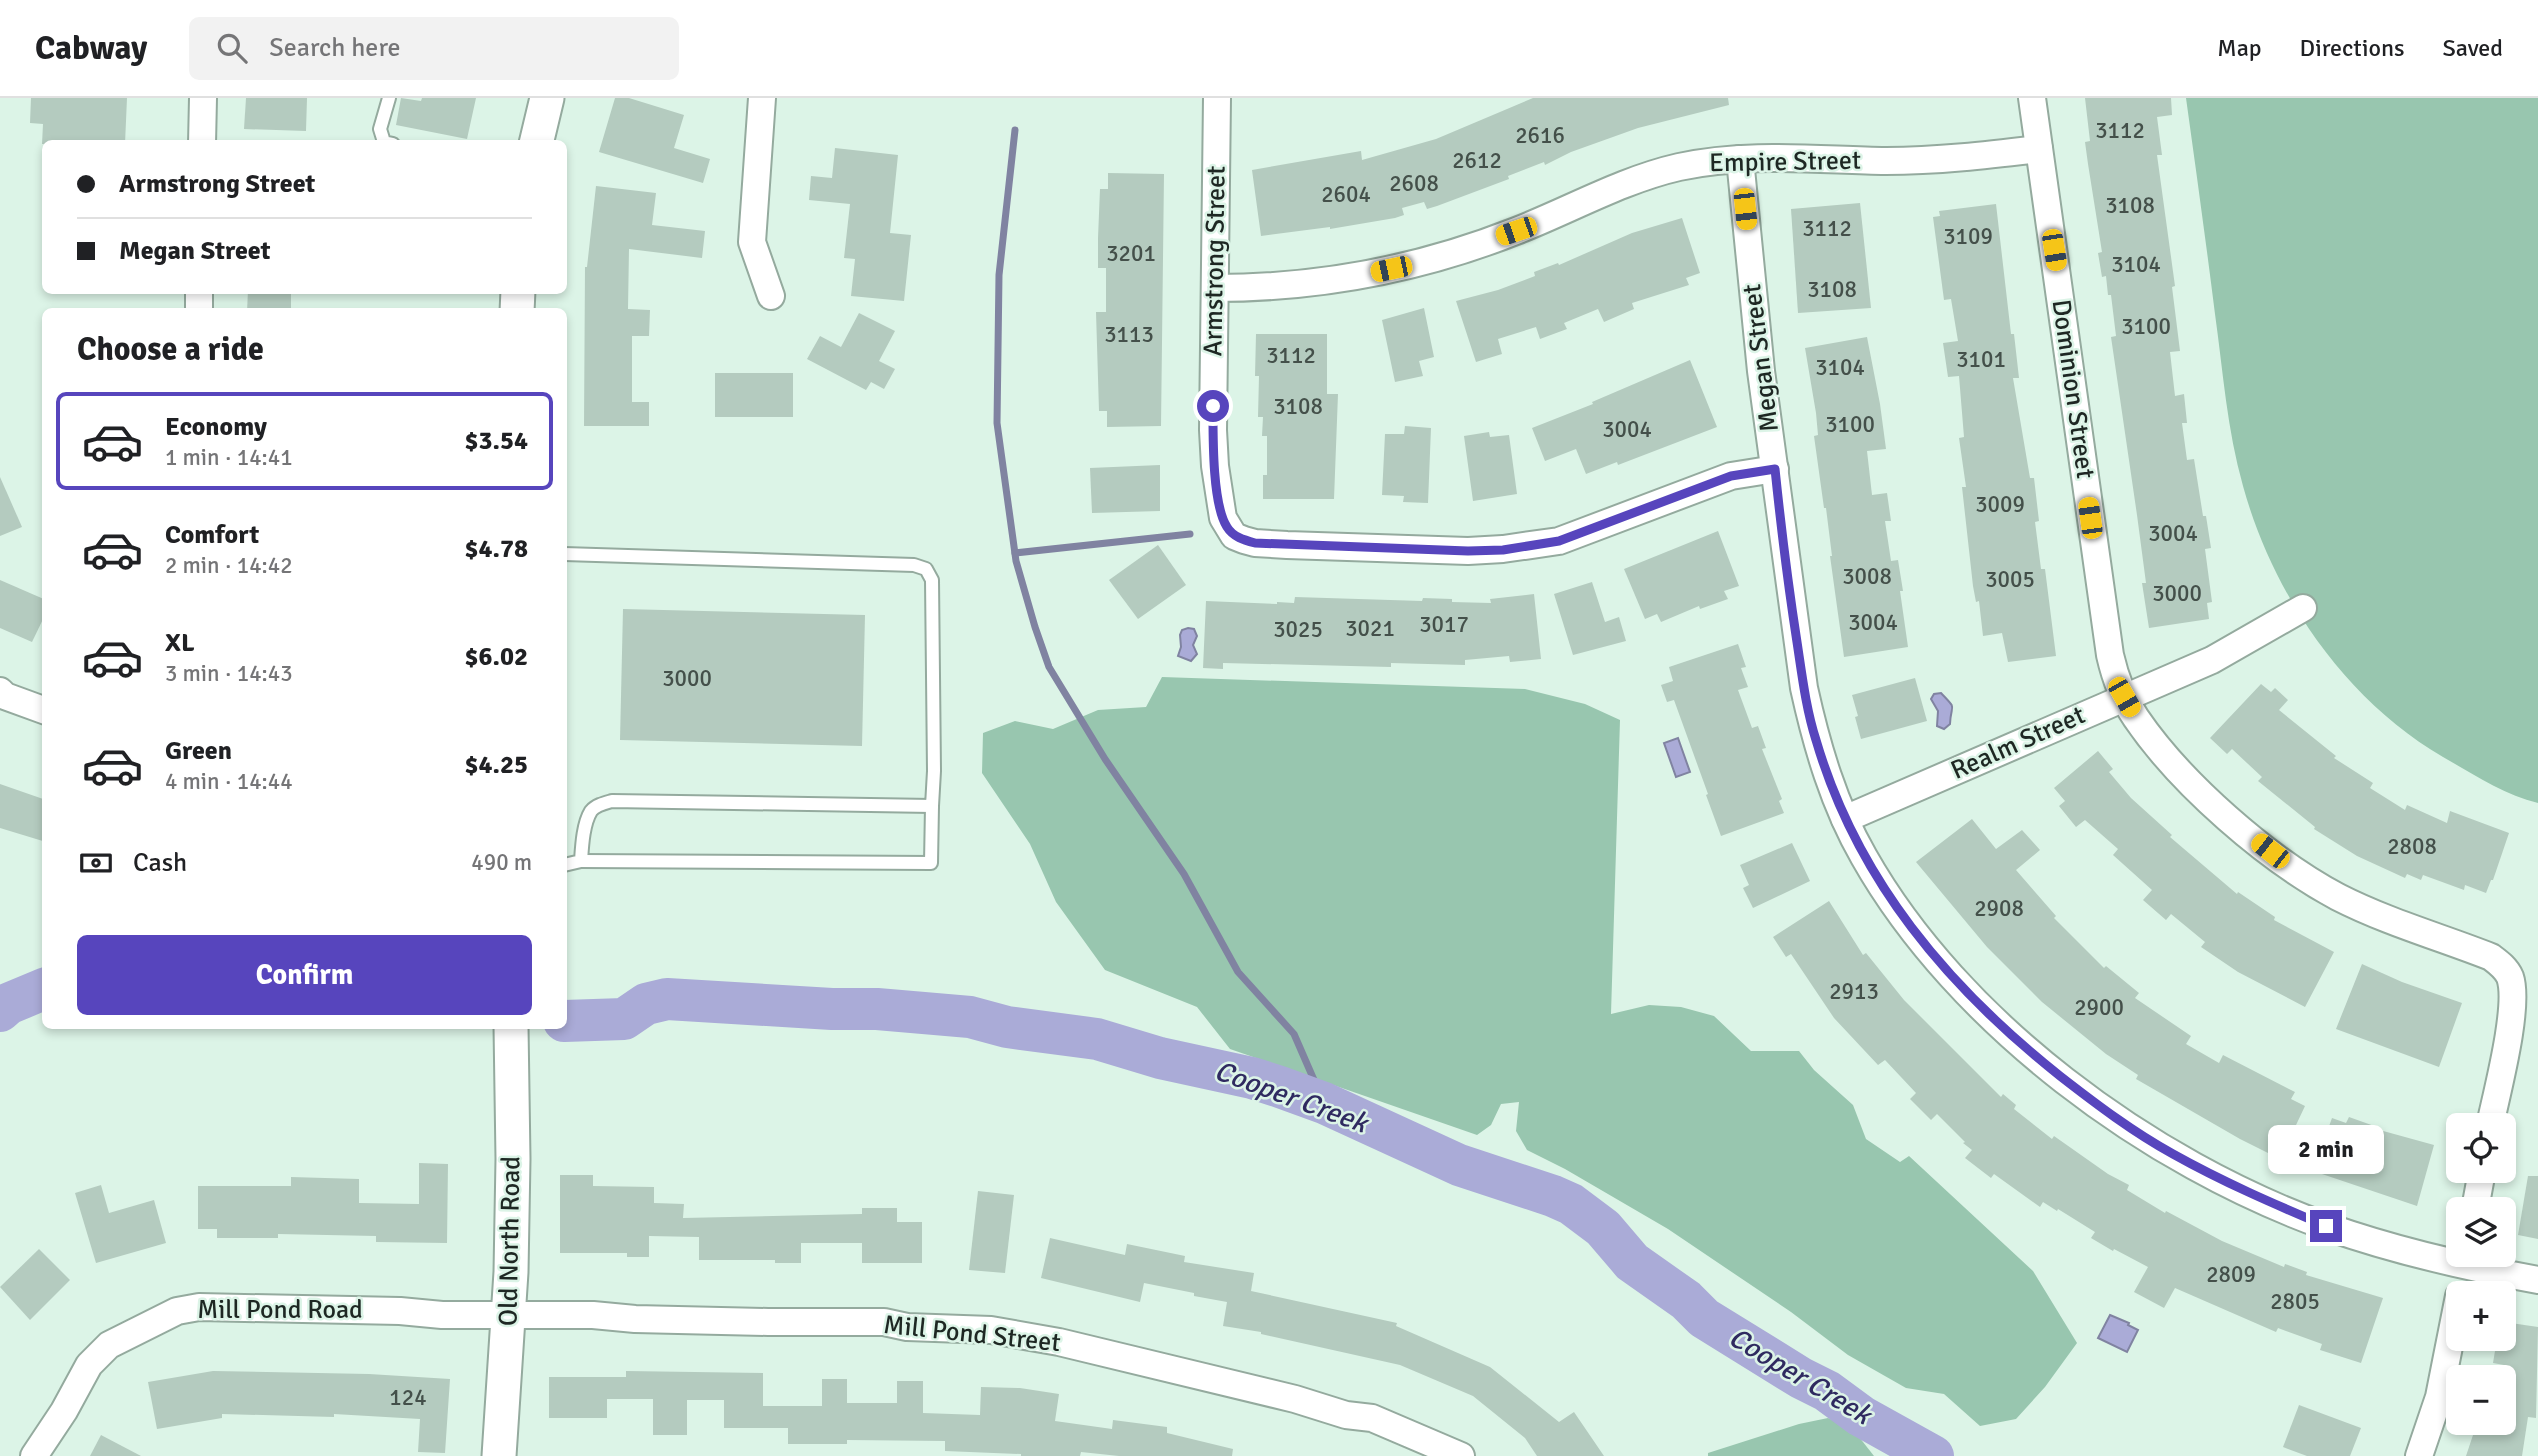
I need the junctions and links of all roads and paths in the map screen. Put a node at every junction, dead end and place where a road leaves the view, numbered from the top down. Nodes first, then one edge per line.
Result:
1 (203, 98) edge
2 (389, 98) edge
3 (547, 98) edge
4 (762, 98) edge
5 (1217, 98) edge
6 (2032, 98) edge
7 (202, 140) edge
8 (383, 140) edge
9 (537, 140) edge
10 (2039, 149) junction
11 (1740, 159) junction
12 (1215, 288) junction
13 (771, 296) dead end
14 (1775, 469) junction
15 (567, 554) edge
16 (2303, 608) dead end
17 (0, 691) edge
18 (2124, 697) junction
19 (42, 710) edge
20 (932, 806) junction
21 (1845, 819) junction
22 (582, 861) junction
23 (567, 864) edge
24 (511, 1042) edge
25 (2492, 1113) edge
26 (2446, 1257) edge
27 (2491, 1267) edge
28 (2538, 1280) edge
29 (509, 1315) junction
30 (2448, 1351) edge
31 (34, 1456) edge
32 (499, 1456) edge
33 (1461, 1456) edge
34 (2419, 1456) edge

1 - 7 street
2 - 8 lane
3 - 9 street
4 - 13 street
5 - 12 street, Armstrong Street
6 - 10 street, Dominion Street
10 - 11 street, Empire Street
10 - 18 street, Dominion Street
11 - 12 street, Empire Street
11 - 14 street, Megan Street
12 - 14 street, Armstrong Street
14 - 21 street, Megan Street
15 - 20 lane
16 - 18 street, Realm Street
17 - 19 street
18 - 21 street, Realm Street
18 - 25 street, Dominion Street
20 - 22 lane
20 - 22 lane
21 - 26 street, Megan Street
22 - 23 lane
24 - 29 street, Old North Road
27 - 28 street, Megan Street
29 - 31 street, Mill Pond Road
29 - 32 street, Old North Road
29 - 33 street, Mill Pond Street
30 - 34 street

